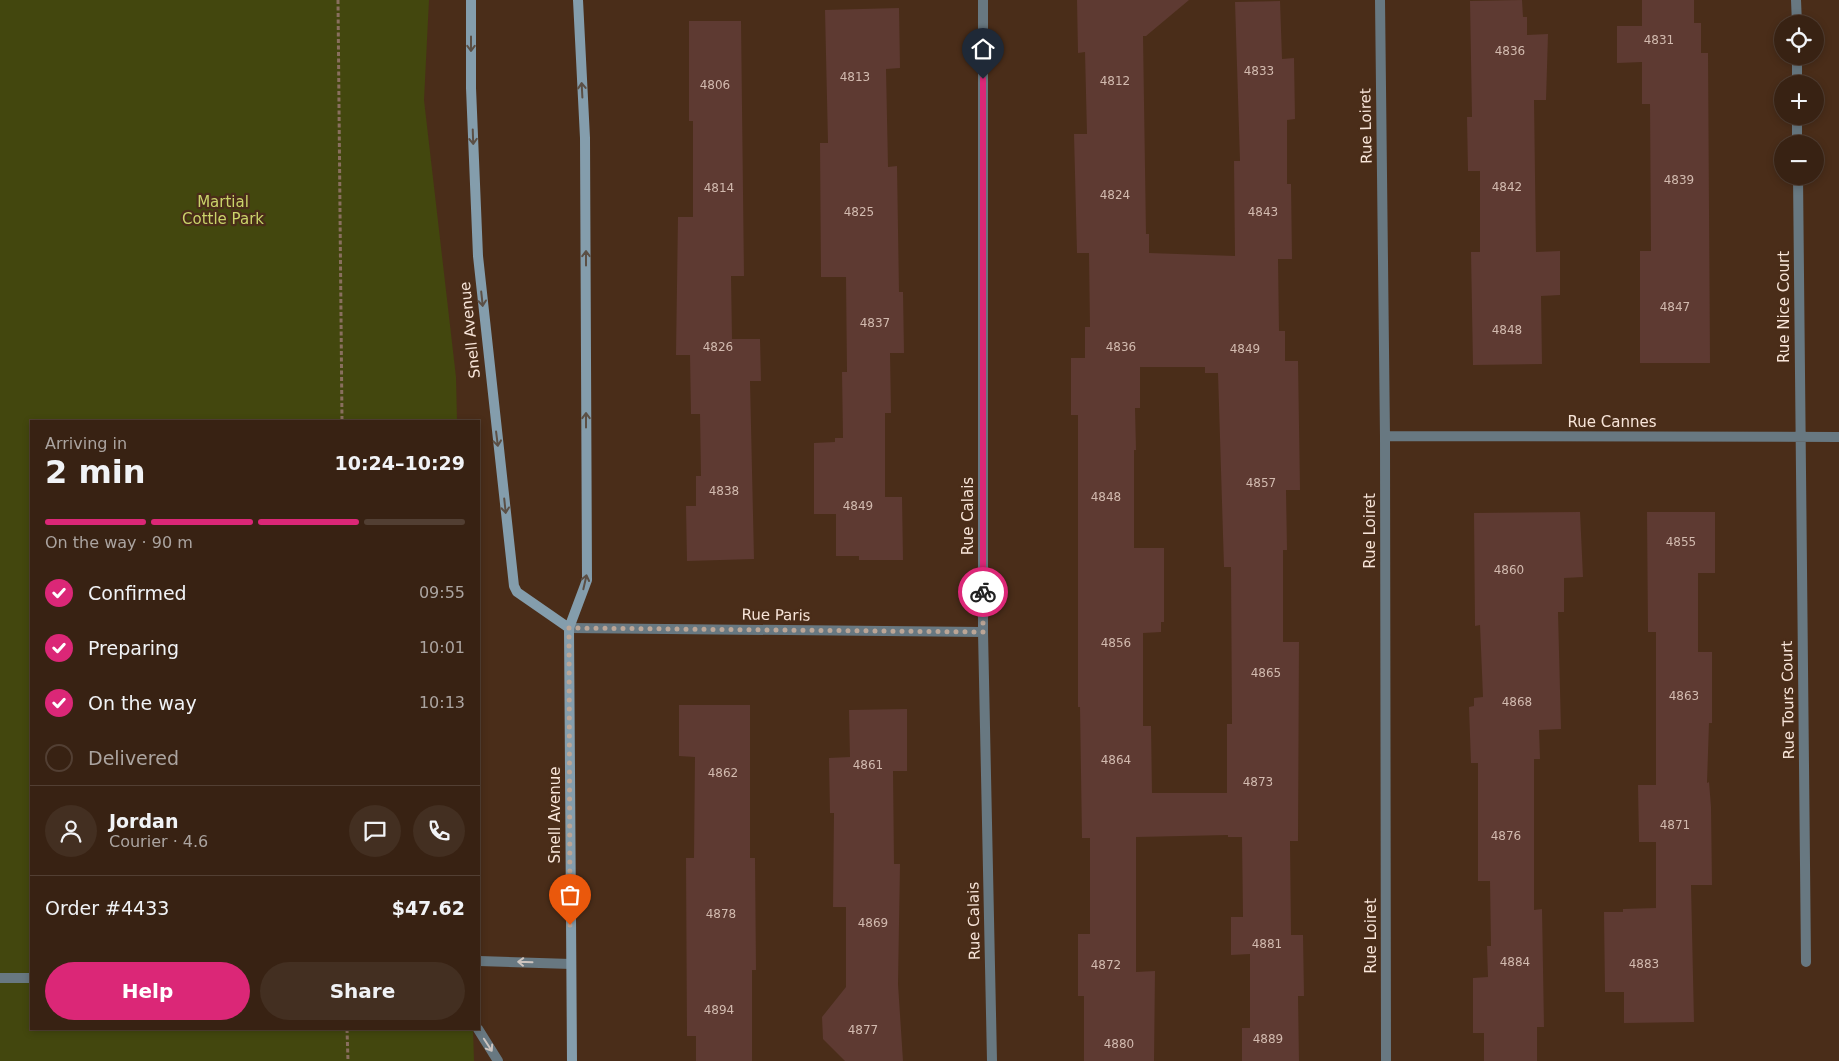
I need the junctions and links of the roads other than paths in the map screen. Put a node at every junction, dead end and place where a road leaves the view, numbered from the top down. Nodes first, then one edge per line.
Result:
1 (471, 0) edge
2 (578, 0) edge
3 (983, 0) edge
4 (1380, 0) edge
5 (1796, 0) edge
6 (1796, 15) edge
7 (1798, 185) edge
8 (1384, 436) junction
9 (1800, 437) junction
10 (1839, 437) edge
11 (569, 628) junction
12 (983, 632) junction
13 (480, 961) edge
14 (1806, 962) dead end
15 (571, 964) junction
16 (0, 978) edge
17 (30, 978) edge
18 (479, 1030) edge
19 (498, 1061) edge
20 (572, 1061) edge
21 (992, 1061) edge
22 (1386, 1061) edge

1 -> 11 main road, Snell Avenue
11 -> 2 main road, Snell Avenue
3 - 12 street, Rue Calais
4 - 8 street, Rue Loiret
5 - 6 street
7 - 9 street, Rue Nice Court
8 - 9 street, Rue Cannes
8 - 22 street, Rue Loiret
9 - 10 street, Rue Cannes
9 - 14 street, Rue Tours Court
11 - 12 street, Rue Paris
11 - 15 main road, Snell Avenue
12 - 21 street, Rue Calais
15 -> 13 street
15 - 20 main road, Snell Avenue
16 - 17 street
18 -> 19 street

